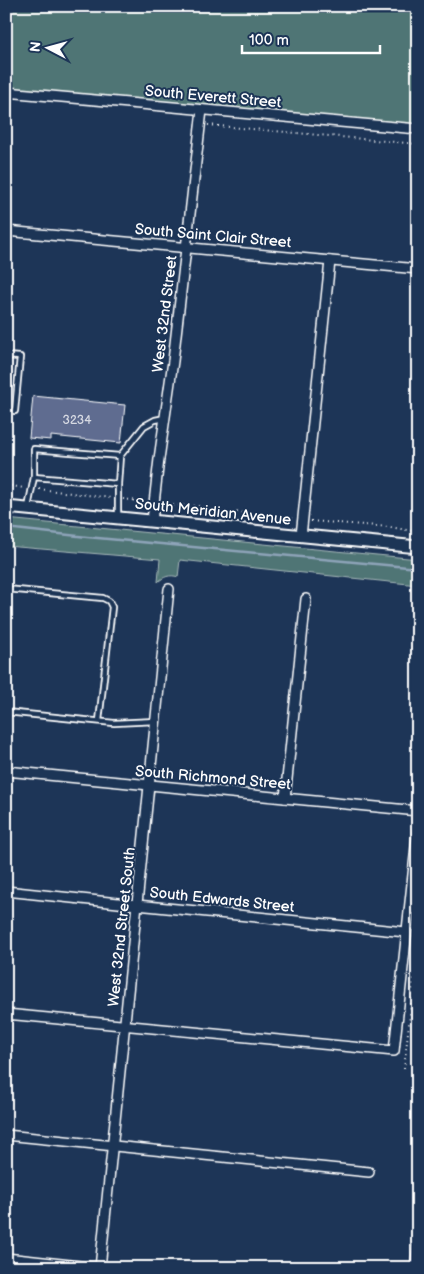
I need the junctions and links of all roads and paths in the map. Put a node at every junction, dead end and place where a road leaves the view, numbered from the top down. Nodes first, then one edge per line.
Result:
1 (6, 92) edge
2 (202, 110) junction
3 (208, 125) dead end
4 (418, 129) edge
5 (418, 144) edge
6 (6, 231) edge
7 (186, 248) junction
8 (330, 261) junction
9 (418, 269) edge
10 (6, 356) edge
11 (6, 410) edge
12 (165, 418) junction
13 (120, 456) junction
14 (34, 476) junction
15 (118, 484) junction
16 (6, 486) edge
17 (31, 488) junction
18 (118, 498) junction
19 (154, 504) junction
20 (6, 507) edge
21 (28, 509) junction
22 (118, 518) junction
23 (303, 520) junction
24 (152, 521) junction
25 (418, 532) edge
26 (301, 536) junction
27 (418, 547) edge
28 (6, 589) edge
29 (169, 589) dead end
30 (306, 600) dead end
31 (6, 712) edge
32 (99, 721) junction
33 (156, 721) junction
34 (6, 771) edge
35 (150, 786) junction
36 (285, 798) junction
37 (418, 811) edge
38 (418, 828) edge
39 (6, 891) edge
40 (137, 905) junction
41 (406, 932) junction
42 (418, 941) edge
43 (6, 1014) edge
44 (126, 1026) junction
45 (404, 1069) dead end
46 (6, 1136) edge
47 (113, 1146) junction
48 (369, 1172) dead end
49 (6, 1258) edge
50 (100, 1268) edge

1 - 2 street, South Everett Street
2 - 4 street, South Everett Street
2 - 7 street, West 32nd Street
3 - 5 path
6 - 7 street, South Saint Clair Street
7 - 8 street, South Saint Clair Street
7 - 12 street, West 32nd Street
8 - 9 street, South Saint Clair Street
8 - 23 street
10 - 11 lane
12 - 13 lane
12 - 19 street, West 32nd Street
13 - 14 lane
13 - 15 lane
14 - 15 lane
14 - 17 lane
15 - 18 lane
16 - 17 path
17 - 18 path
17 - 21 lane
18 - 19 path
18 - 22 lane
19 - 23 path
19 - 24 street, West 32nd Street
20 - 21 main road, South Meridian Avenue
21 - 22 main road, South Meridian Avenue
22 - 24 main road, South Meridian Avenue
23 - 25 path
23 - 26 street
24 - 26 main road, South Meridian Avenue
26 - 27 main road, South Meridian Avenue
28 - 32 lane
29 - 33 street, West 32nd Street South
30 - 36 street
31 - 32 lane
32 - 33 lane
33 - 35 street, West 32nd Street South
34 - 35 street, South Richmond Street
35 - 36 street, South Richmond Street
35 - 40 street, West 32nd Street South
36 - 37 street, South Richmond Street
38 - 41 street
39 - 40 street, South Edwards Street
40 - 41 street, South Edwards Street
40 - 44 street, West 32nd Street South
41 - 44 street
42 - 45 path
43 - 44 street
44 - 47 street, West 32nd Street South
46 - 47 street
47 - 48 street
47 - 50 street, West 32nd Street South
49 - 50 street

